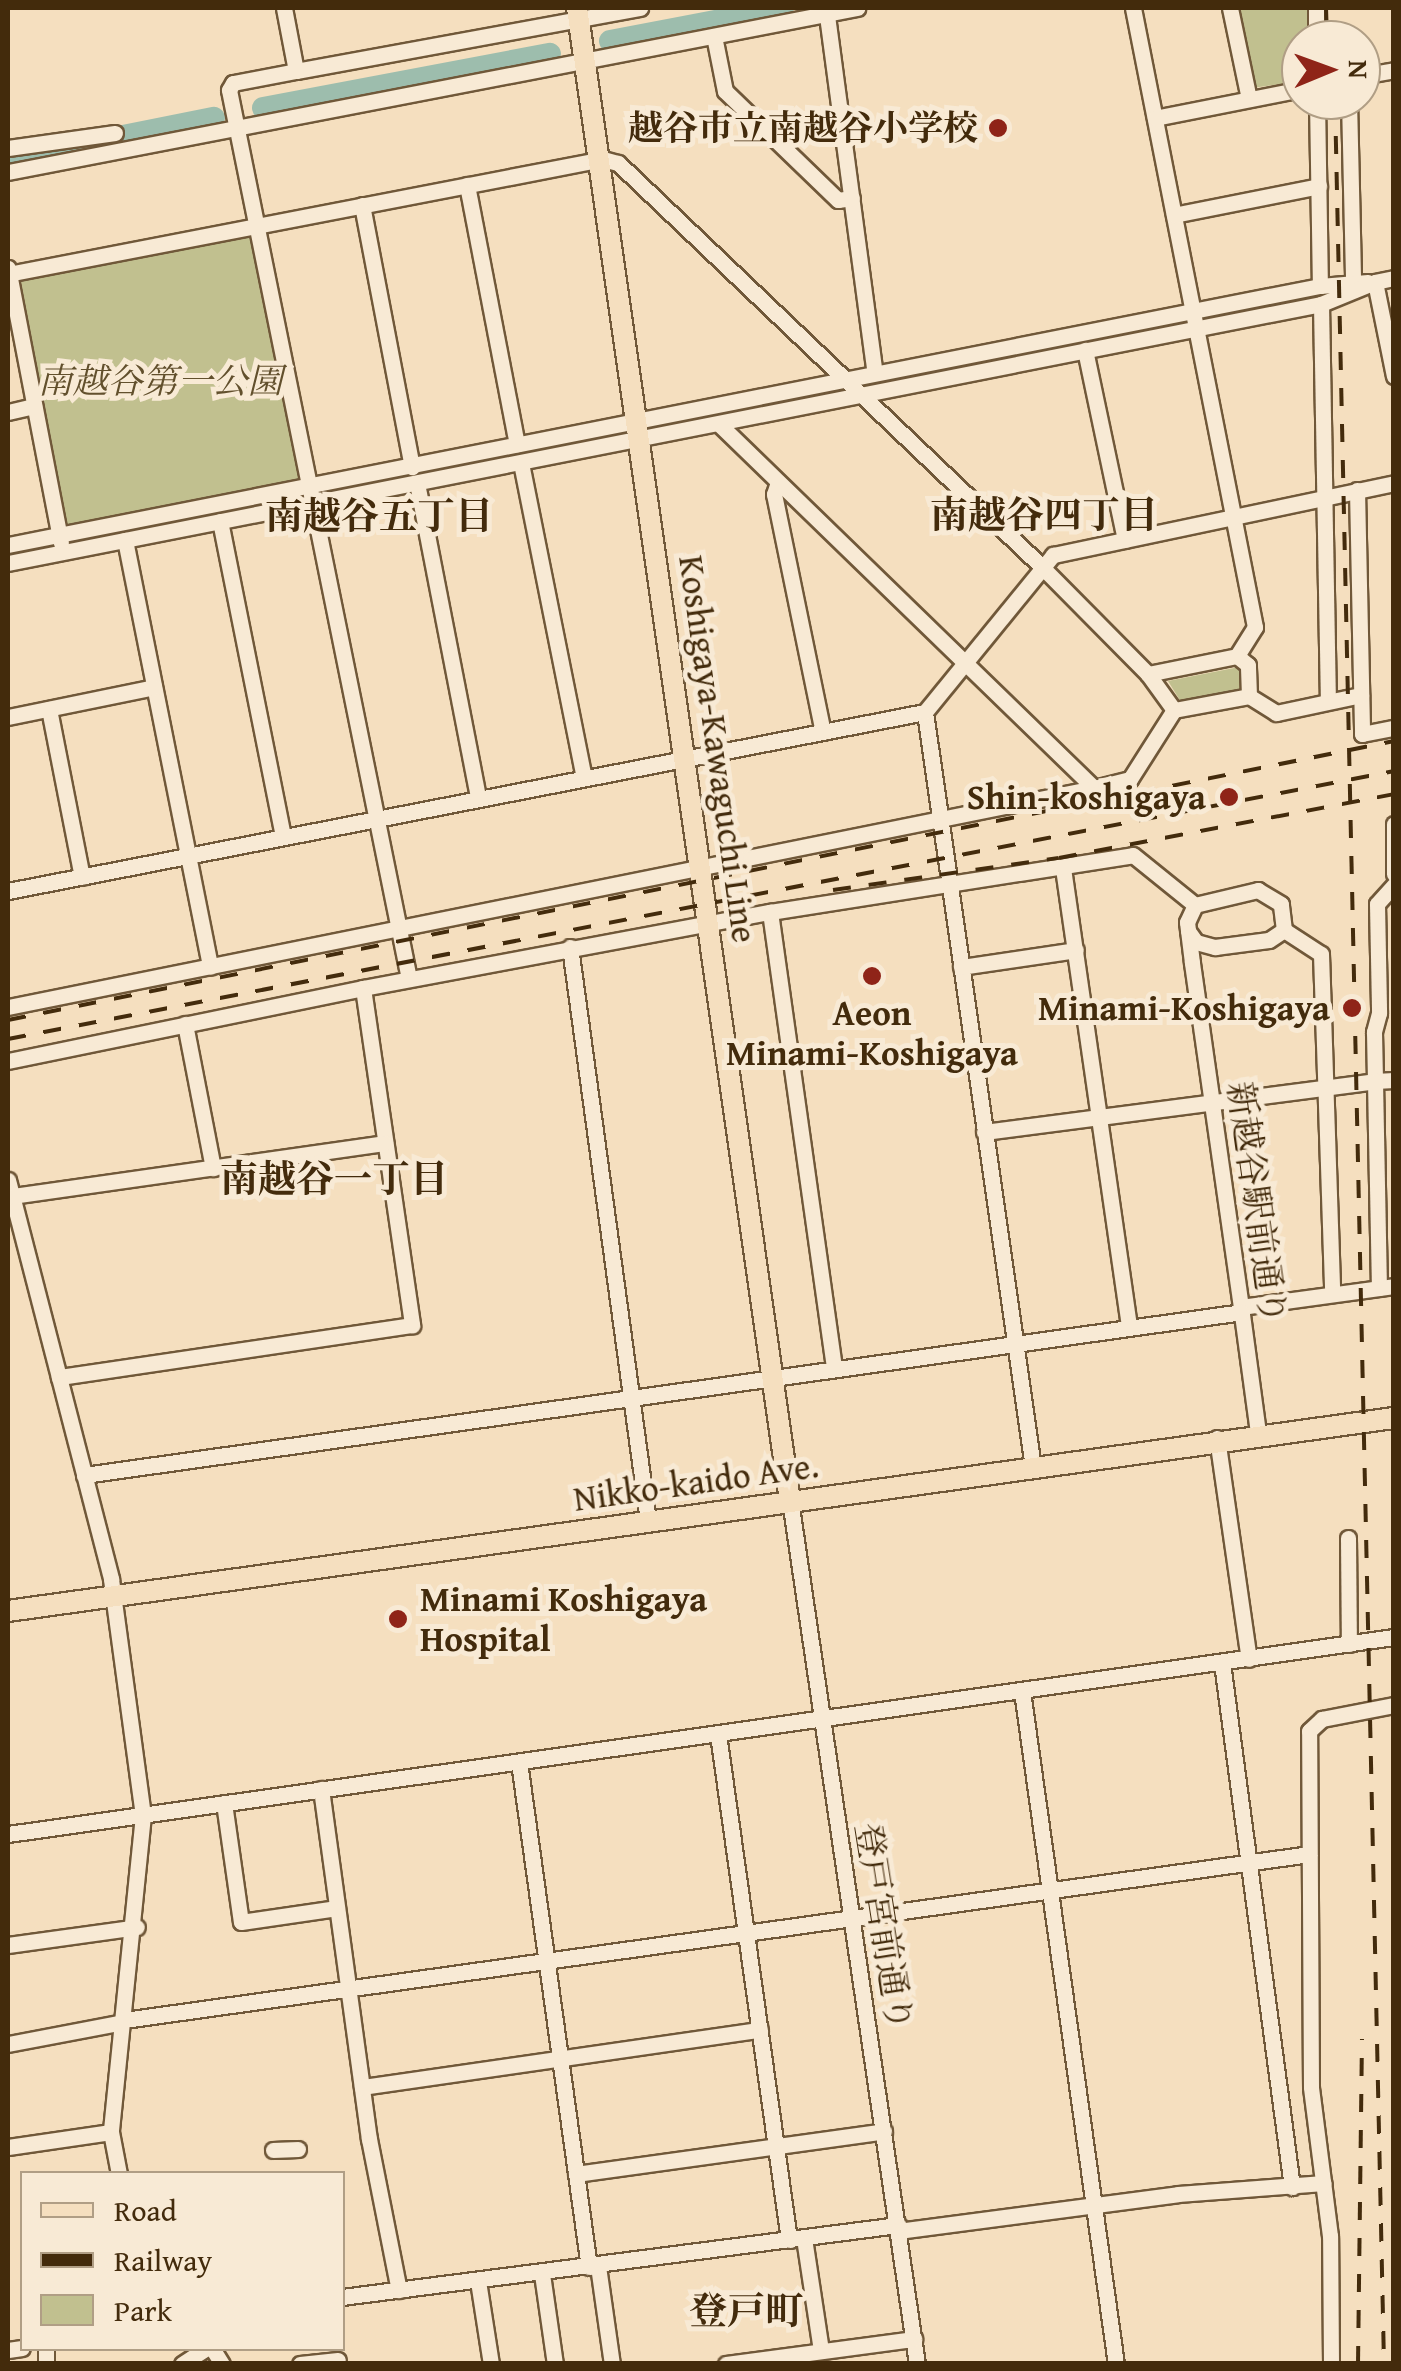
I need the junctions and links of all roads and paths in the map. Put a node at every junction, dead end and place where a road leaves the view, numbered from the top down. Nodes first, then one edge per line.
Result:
1 (284, 8) edge
2 (640, 8) edge
3 (857, 8) edge
4 (1132, 8) edge
5 (1230, 8) edge
6 (826, 10) edge
7 (578, 13) edge
8 (714, 36) junction
9 (586, 60) junction
10 (296, 71) junction
11 (1281, 93) edge
12 (1249, 100) junction
13 (1155, 118) junction
14 (1317, 120) edge
15 (1349, 120) edge
16 (242, 130) junction
17 (115, 133) dead end
18 (8, 148) edge
19 (602, 159) junction
20 (8, 172) edge
21 (467, 184) junction
22 (1319, 186) junction
23 (852, 198) junction
24 (362, 205) junction
25 (1174, 215) junction
26 (261, 225) junction
27 (8, 272) edge
28 (1394, 278) edge
29 (1374, 282) junction
30 (1353, 283) junction
31 (1320, 286) junction
32 (1321, 304) junction
33 (1194, 320) junction
34 (1389, 329) edge
35 (1085, 350) junction
36 (875, 372) junction
37 (1394, 376) edge
38 (846, 378) junction
39 (866, 394) junction
40 (34, 406) junction
41 (8, 412) edge
42 (720, 425) junction
43 (640, 429) junction
44 (517, 444) junction
45 (521, 463) junction
46 (412, 467) junction
47 (778, 482) junction
48 (417, 483) junction
49 (1394, 483) edge
50 (1357, 490) junction
51 (1325, 493) junction
52 (313, 496) junction
53 (1233, 519) junction
54 (220, 522) junction
55 (59, 535) junction
56 (125, 540) junction
57 (1125, 540) junction
58 (8, 545) edge
59 (64, 552) junction
60 (8, 563) edge
61 (1041, 566) junction
62 (1237, 656) junction
63 (964, 662) junction
64 (1148, 674) junction
65 (154, 687) junction
66 (1360, 695) junction
67 (1249, 696) junction
68 (1328, 699) junction
69 (49, 709) junction
70 (1174, 710) junction
71 (925, 712) junction
72 (8, 717) edge
73 (1394, 728) edge
74 (823, 732) junction
75 (688, 758) junction
76 (584, 778) junction
77 (1094, 788) junction
78 (478, 798) junction
79 (378, 818) junction
80 (942, 819) junction
81 (1394, 824) edge
82 (283, 835) junction
83 (188, 856) junction
84 (1064, 868) junction
85 (703, 869) junction
86 (1394, 874) edge
87 (82, 877) junction
88 (1394, 885) edge
89 (950, 886) junction
90 (8, 892) edge
91 (1195, 904) junction
92 (770, 912) junction
93 (710, 924) junction
94 (1284, 930) junction
95 (400, 931) junction
96 (1188, 932) junction
97 (570, 947) junction
98 (1215, 947) junction
99 (1076, 950) junction
100 (961, 967) junction
101 (210, 968) junction
102 (409, 979) junction
103 (1195, 982) junction
104 (363, 988) junction
105 (8, 1007) edge
106 (185, 1024) junction
107 (8, 1061) edge
108 (1394, 1080) edge
109 (1375, 1081) junction
110 (1328, 1084) junction
111 (1212, 1099) junction
112 (1099, 1115) junction
113 (984, 1132) junction
114 (385, 1144) junction
115 (213, 1168) junction
116 (10, 1188) edge
117 (1386, 1287) edge
118 (1332, 1293) junction
119 (1242, 1309) junction
120 (1129, 1327) junction
121 (1016, 1342) junction
122 (834, 1367) junction
123 (774, 1377) junction
124 (59, 1378) junction
125 (631, 1398) junction
126 (1394, 1418) edge
127 (1258, 1433) junction
128 (1218, 1438) junction
129 (1034, 1467) junction
130 (84, 1475) junction
131 (790, 1500) junction
132 (648, 1521) junction
133 (1348, 1538) dead end
134 (114, 1596) junction
135 (8, 1611) edge
136 (1394, 1637) edge
137 (1348, 1644) junction
138 (1248, 1659) junction
139 (1222, 1663) junction
140 (1022, 1691) junction
141 (1394, 1706) edge
142 (822, 1719) junction
143 (718, 1734) junction
144 (519, 1762) junction
145 (321, 1789) junction
146 (224, 1803) junction
147 (144, 1815) junction
148 (8, 1834) edge
149 (1309, 1854) junction
150 (1248, 1862) junction
151 (1050, 1890) junction
152 (337, 1908) junction
153 (854, 1918) junction
154 (137, 1927) junction
155 (746, 1933) junction
156 (8, 1945) edge
157 (546, 1961) junction
158 (348, 1988) junction
159 (123, 2021) junction
160 (760, 2030) junction
161 (8, 2044) edge
162 (560, 2059) junction
163 (362, 2087) junction
164 (884, 2131) junction
165 (111, 2132) junction
166 (776, 2146) junction
167 (8, 2147) edge
168 (298, 2149) dead end
169 (273, 2150) dead end
170 (118, 2171) edge
171 (576, 2174) junction
172 (1324, 2183) junction
173 (1292, 2187) junction
174 (1094, 2204) junction
175 (898, 2228) junction
176 (796, 2238) junction
177 (594, 2266) junction
178 (542, 2274) junction
179 (478, 2280) junction
180 (399, 2290) junction
181 (345, 2297) edge
182 (914, 2338) junction
183 (205, 2351) edge
184 (821, 2351) junction
185 (338, 2357) edge
186 (182, 2364) edge
187 (300, 2364) edge
188 (490, 2364) edge
189 (555, 2364) edge
190 (612, 2364) edge
191 (726, 2364) edge
192 (917, 2364) edge
193 (1116, 2364) edge
194 (1331, 2364) edge

1 - 10 street
2 - 7 street
3 - 6 street
4 - 13 street
5 - 12 street
6 - 8 street
6 - 23 street
7 - 9 main road, Koshigaya-Kawaguchi Line
7 - 10 street
8 - 9 street
8 - 23 street
9 - 16 street
9 - 19 main road, Koshigaya-Kawaguchi Line
10 - 16 street
11 - 12 street
12 - 13 street
13 - 25 street
14 - 22 street
15 - 30 street
16 - 20 street
16 - 26 street
17 - 18 street
19 - 21 street
19 - 38 street
19 - 43 main road, Koshigaya-Kawaguchi Line
21 - 24 street
21 - 44 street
22 - 25 street
22 - 31 street
23 - 36 street
24 - 26 street
24 - 46 street
25 - 33 street
26 - 27 street
26 - 52 street
27 - 40 street
28 - 29 street
29 - 30 street
29 - 32 street
29 - 34 street
30 - 31 street
31 - 33 street
32 - 33 street
32 - 51 street
33 - 35 street
33 - 36 street
33 - 53 street
34 - 37 street
35 - 39 street
35 - 57 street
36 - 38 street
38 - 39 street
38 - 43 street
39 - 42 street
39 - 61 street
40 - 41 street
40 - 55 street
42 - 43 street
42 - 47 street
43 - 44 street
43 - 45 street
43 - 75 main road, Koshigaya-Kawaguchi Line
44 - 46 street
45 - 48 street
45 - 76 street
46 - 52 street
47 - 63 street
47 - 74 street
48 - 52 street
48 - 78 street
49 - 50 street
50 - 51 street
50 - 66 street
51 - 53 street
51 - 68 street
52 - 54 street
52 - 55 street
52 - 79 street
53 - 57 street
53 - 62 street
54 - 56 street
54 - 82 street
55 - 58 street
55 - 59 street
56 - 59 street
56 - 65 street
57 - 61 street
59 - 60 street
61 - 63 street
61 - 64 street
62 - 64 street
62 - 67 street
63 - 71 street
63 - 77 street
64 - 70 street
65 - 69 street
65 - 83 street
66 - 68 street
66 - 73 street
67 - 68 street
67 - 70 street
69 - 72 street
69 - 87 street
70 - 77 street
71 - 74 street
71 - 80 street
74 - 75 street
75 - 76 street
75 - 85 main road, Koshigaya-Kawaguchi Line
76 - 78 street
77 - 80 street
78 - 79 street
79 - 82 street
79 - 95 street
80 - 85 street
80 - 89 street
81 - 86 street
82 - 83 street
83 - 87 street
83 - 101 street
84 - 89 street
84 - 91 street
84 - 99 street
85 - 93 main road, Koshigaya-Kawaguchi Line
85 - 95 street
87 - 90 street
88 - 109 street
89 - 92 street
89 - 100 street
91 - 94 street
91 - 96 street
92 - 93 street
92 - 122 street
93 - 97 street
93 - 123 main road, Koshigaya-Kawaguchi Line
94 - 98 street
94 - 110 street
95 - 101 street
95 - 102 street
96 - 98 street
96 - 103 street, 新越谷駅前通り
97 - 102 street
97 - 125 street
98 - 103 street
99 - 100 street
99 - 112 street
100 - 113 street
101 - 105 street
102 - 104 street
103 - 111 street, 新越谷駅前通り
104 - 106 street
104 - 114 street
106 - 107 street
106 - 115 street
108 - 109 street
109 - 110 street
109 - 117 street
110 - 111 street
110 - 118 street
111 - 112 street
111 - 119 street, 新越谷駅前通り
112 - 113 street
112 - 120 street
113 - 121 street
114 - 115 street
114 - 124 street
115 - 116 street
116 - 124 street
117 - 118 street
118 - 119 street
119 - 120 street
119 - 127 street, 新越谷駅前通り
120 - 121 street
121 - 122 street
121 - 129 street
122 - 123 street
123 - 125 street
123 - 131 main road, Koshigaya-Kawaguchi Line
124 - 130 street
125 - 130 street
125 - 132 street
126 - 127 main road, Nikko-kaido Ave.
127 - 128 main road, Nikko-kaido Ave.
128 - 129 main road, Nikko-kaido Ave.
128 - 138 street
129 - 131 main road, Nikko-kaido Ave.
130 - 134 street
131 - 132 main road, Nikko-kaido Ave.
131 - 142 street, 登戸宮前通り
132 - 134 main road, Nikko-kaido Ave.
133 - 137 street
134 - 135 main road, Nikko-kaido Ave.
134 - 147 street
136 - 137 street
137 - 138 street
138 - 139 street
139 - 140 street
139 - 150 street
140 - 142 street
140 - 151 street
141 - 149 street
142 - 143 street
142 - 153 street, 登戸宮前通り
143 - 144 street
143 - 155 street
144 - 145 street
144 - 157 street
145 - 146 street
145 - 152 street
146 - 147 street
146 - 152 street
147 - 148 street
147 - 154 street
149 - 150 street
149 - 172 street
150 - 151 street
150 - 173 street
151 - 153 street
151 - 174 street
152 - 158 street
153 - 155 street
153 - 164 street, 登戸宮前通り
154 - 156 street
154 - 159 street
155 - 157 street
155 - 160 street
157 - 158 street
157 - 162 street
158 - 159 street
158 - 163 street
159 - 161 street
159 - 165 street
160 - 162 street
160 - 166 street
162 - 163 street
162 - 171 street
163 - 180 street
164 - 166 street
164 - 175 street, 登戸宮前通り
165 - 167 street
165 - 170 street
166 - 171 street
166 - 176 street
168 - 169 street
171 - 177 street
172 - 173 street
172 - 194 street
173 - 174 street
174 - 175 street
174 - 193 street
175 - 176 street
175 - 182 street, 登戸宮前通り
176 - 177 street
176 - 184 street
177 - 178 street
177 - 190 street
178 - 179 street
178 - 189 street
179 - 180 street
179 - 188 street
180 - 181 street
182 - 184 street
182 - 192 street, 登戸宮前通り
183 - 186 street
184 - 191 street
185 - 187 street

